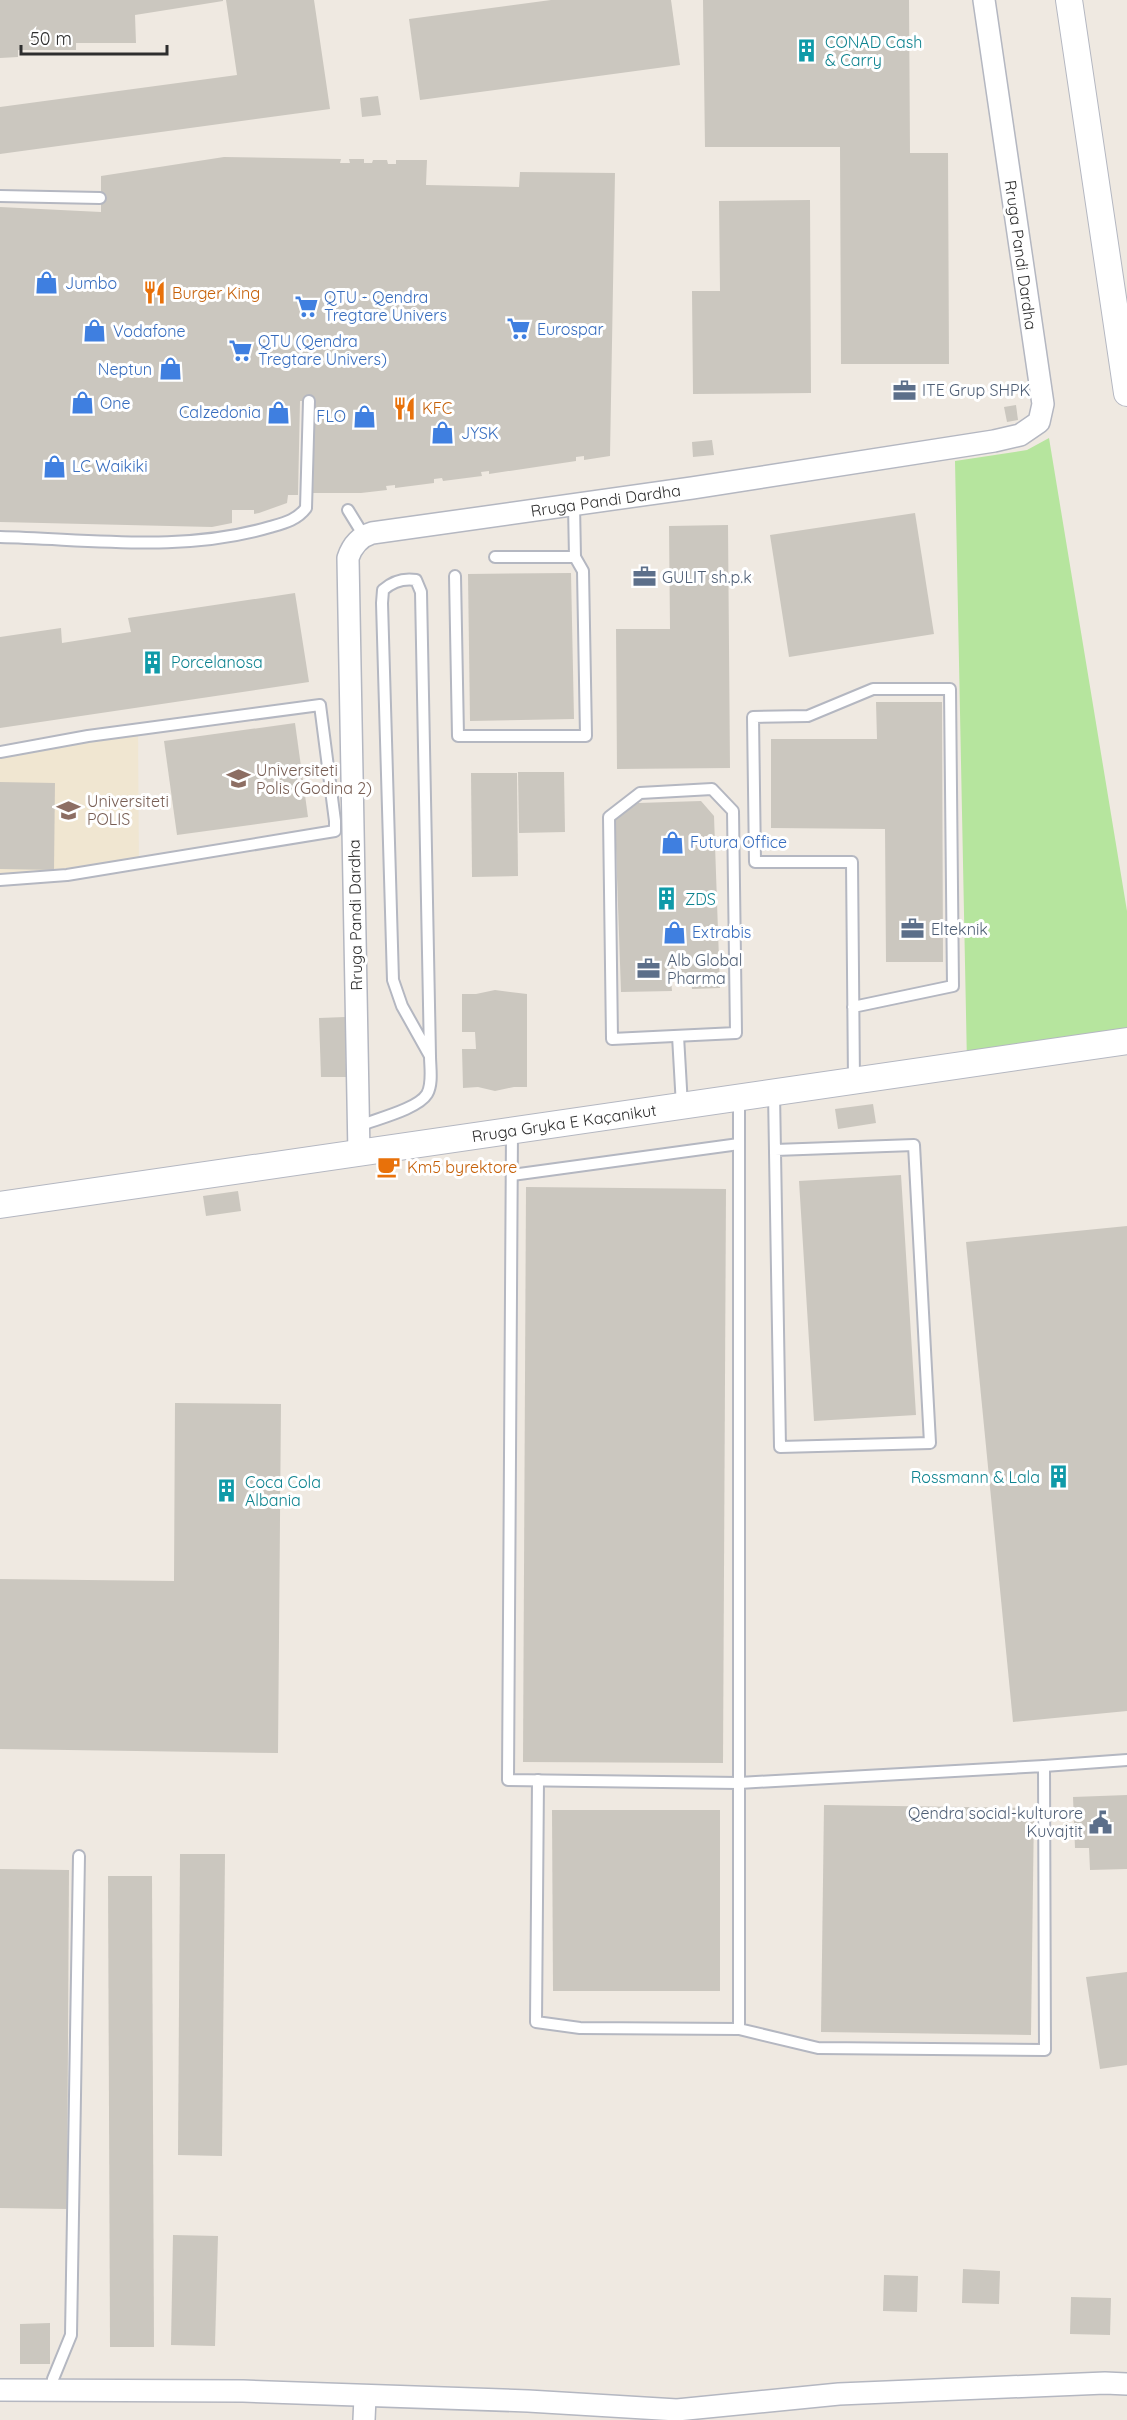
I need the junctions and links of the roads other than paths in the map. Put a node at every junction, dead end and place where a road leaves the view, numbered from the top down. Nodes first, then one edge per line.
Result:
1 (984, 0) edge
2 (1068, 0) edge
3 (0, 196) edge
4 (100, 198) dead end
5 (1120, 298) edge
6 (1127, 393) edge
7 (309, 401) dead end
8 (574, 505) junction
9 (348, 510) dead end
10 (364, 536) junction
11 (0, 537) edge
12 (495, 556) dead end
13 (575, 557) junction
14 (455, 576) dead end
15 (0, 752) edge
16 (0, 880) edge
17 (853, 1007) junction
18 (678, 1036) junction
19 (1127, 1041) edge
20 (430, 1056) junction
21 (854, 1080) junction
22 (774, 1093) junction
23 (739, 1098) junction
24 (681, 1106) junction
25 (359, 1126) junction
26 (512, 1131) junction
27 (739, 1144) junction
28 (775, 1150) junction
29 (360, 1154) junction
30 (512, 1175) junction
31 (0, 1205) edge
32 (1127, 1760) edge
33 (1044, 1766) junction
34 (538, 1780) junction
35 (739, 1783) junction
36 (79, 1856) dead end
37 (738, 2029) junction
38 (1127, 2384) edge
39 (0, 2390) edge
40 (52, 2390) junction
41 (365, 2397) junction
42 (364, 2420) edge

1 - 8 street, Rruga Pandi Dardha
2 - 5 street
3 - 4 lane
5 - 6 street
7 - 11 lane
8 - 10 street, Rruga Pandi Dardha
8 - 13 lane
9 - 10 lane
10 - 25 street, Rruga Pandi Dardha
12 - 13 lane
13 - 14 lane
15 - 16 lane
17 - 17 lane
17 - 21 lane
18 - 18 lane
18 - 24 lane
19 - 21 street, Rruga Gryka E Kaçanikut
20 - 20 lane
20 - 25 lane
21 - 22 street, Rruga Gryka E Kaçanikut
22 - 23 street, Rruga Gryka E Kaçanikut
22 - 28 lane
23 - 24 street, Rruga Gryka E Kaçanikut
23 - 27 lane
24 - 26 street, Rruga Gryka E Kaçanikut
25 - 29 street, Rruga Pandi Dardha
26 - 29 street, Rruga Gryka E Kaçanikut
26 - 30 lane
27 - 30 lane
27 - 35 lane
28 - 28 lane
29 - 31 street, Rruga Gryka E Kaçanikut
30 - 34 lane
32 - 33 lane
33 - 35 lane
33 - 37 lane
34 - 35 lane
34 - 37 lane
35 - 37 lane
36 - 40 lane
38 - 41 street
39 - 40 street
40 - 41 street
41 - 42 street

